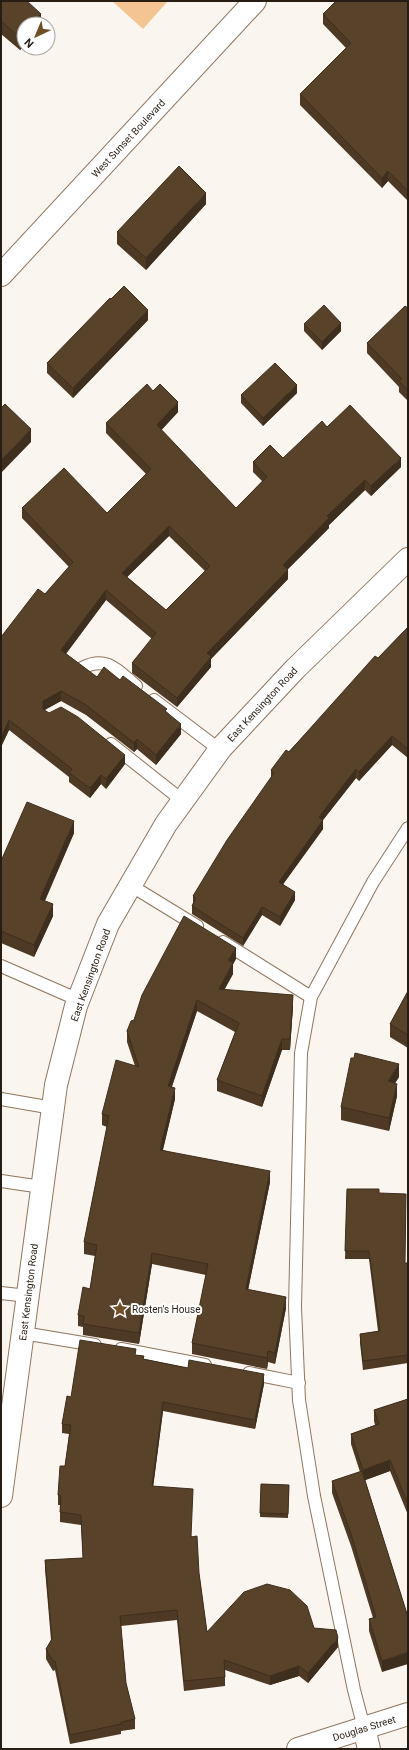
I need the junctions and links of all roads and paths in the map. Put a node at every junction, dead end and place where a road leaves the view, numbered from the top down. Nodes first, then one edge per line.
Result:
1 (255, 1) edge
2 (1, 275) edge
3 (408, 559) edge
4 (82, 668) edge
5 (101, 736) edge
6 (220, 750) junction
7 (183, 801) junction
8 (408, 828) edge
9 (130, 885) junction
10 (1, 966) edge
11 (311, 997) junction
12 (79, 1000) junction
13 (1, 1099) edge
14 (53, 1108) junction
15 (1, 1181) edge
16 (42, 1187) junction
17 (1, 1293) edge
18 (28, 1296) junction
19 (23, 1333) junction
20 (220, 1368) edge
21 (236, 1371) edge
22 (299, 1383) junction
23 (1, 1496) edge
24 (408, 1714) edge
25 (364, 1728) junction
26 (298, 1749) edge
27 (369, 1749) edge

1 - 2 street, West Sunset Boulevard
3 - 6 street, East Kensington Road
4 - 6 lane
5 - 7 lane
6 - 7 street, East Kensington Road
7 - 9 street, East Kensington Road
8 - 11 lane
9 - 11 lane
9 - 12 street, East Kensington Road
10 - 12 lane
11 - 22 lane
12 - 14 street, East Kensington Road
13 - 14 lane
14 - 16 street, East Kensington Road
15 - 16 lane
16 - 18 street, East Kensington Road
17 - 18 lane
18 - 19 street, East Kensington Road
19 - 20 lane
19 - 23 street, East Kensington Road
21 - 22 lane
22 - 25 lane
24 - 25 street, Douglas Street
25 - 26 street, Douglas Street
25 - 27 street

